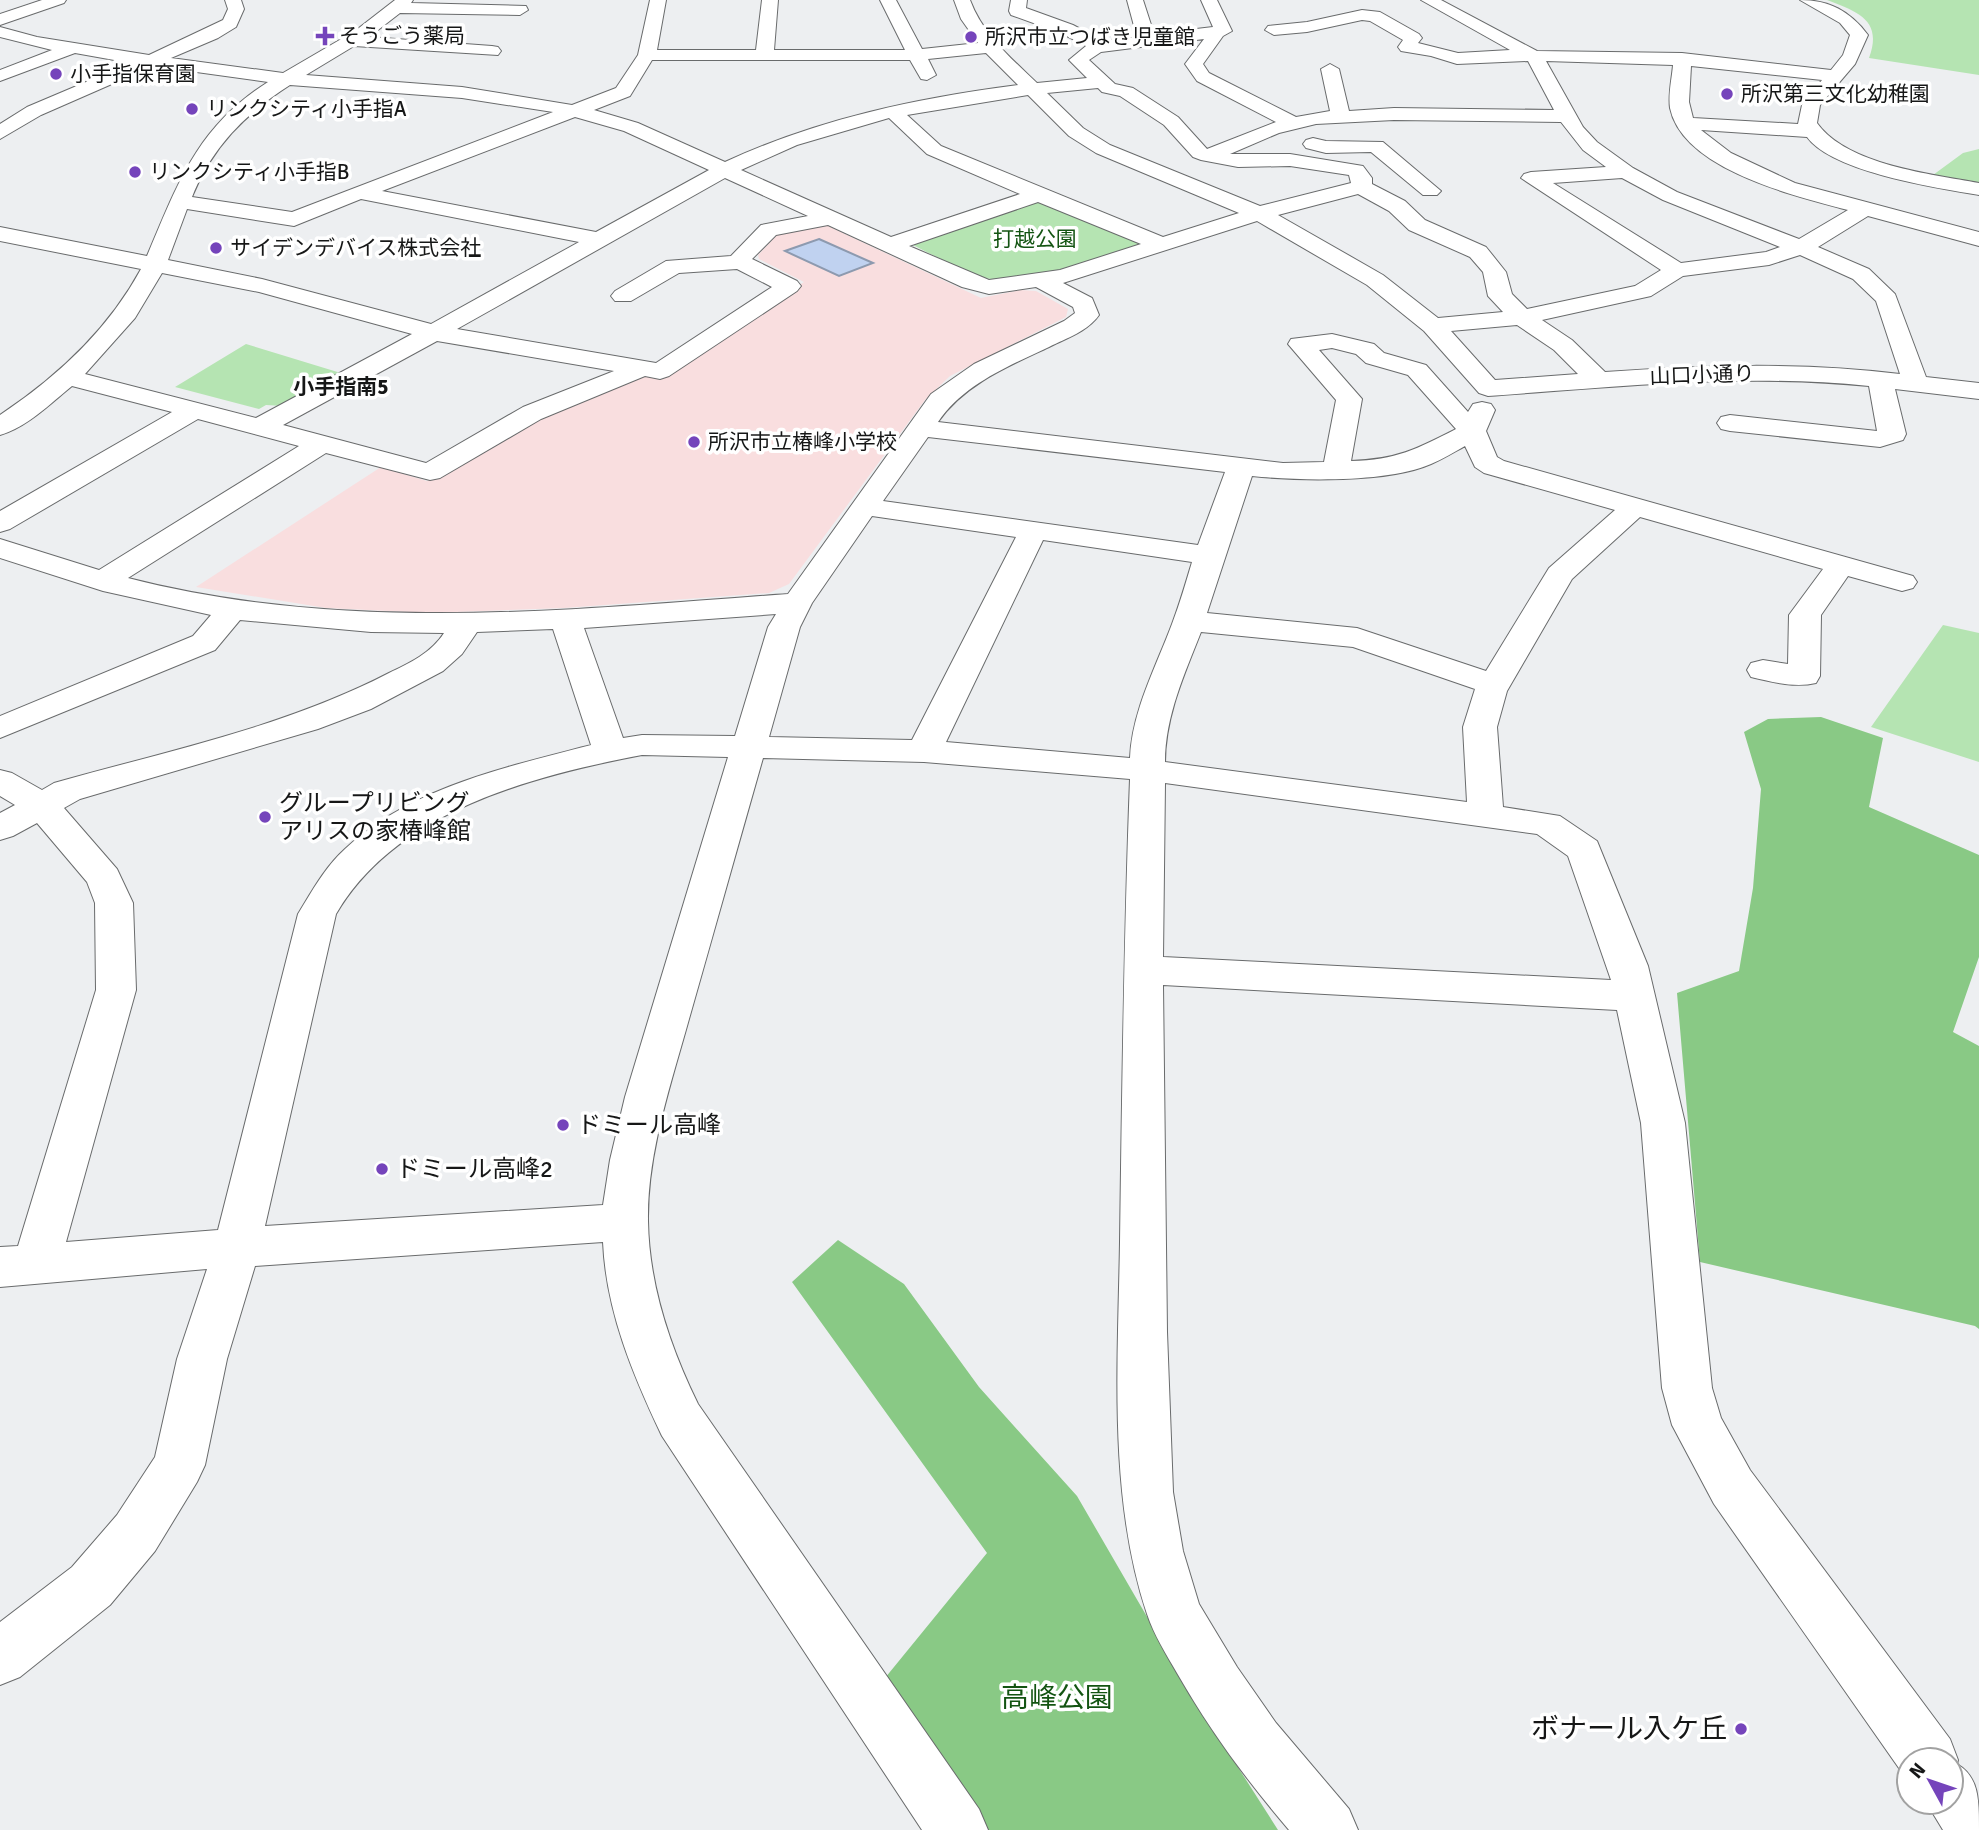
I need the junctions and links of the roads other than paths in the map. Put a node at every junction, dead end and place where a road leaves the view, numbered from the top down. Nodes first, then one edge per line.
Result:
1 (58, 0) edge
2 (233, 0) edge
3 (658, 0) edge
4 (770, 0) edge
5 (888, 0) edge
6 (961, 0) edge
7 (1019, 0) edge
8 (1135, 0) edge
9 (1209, 0) edge
10 (1429, 0) edge
11 (1808, 0) edge
12 (401, 4) edge
13 (524, 5) edge
14 (0, 20) edge
15 (1218, 31) junction
16 (0, 32) edge
17 (1332, 39) dead end
18 (499, 40) junction
19 (1147, 40) junction
20 (350, 41) junction
21 (75, 47) junction
22 (990, 47) junction
23 (1096, 47) junction
24 (765, 53) junction
25 (647, 55) junction
26 (915, 55) junction
27 (1534, 56) junction
28 (1682, 58) junction
29 (155, 59) junction
30 (1330, 69) dead end
31 (0, 76) edge
32 (1835, 76) junction
33 (289, 79) junction
34 (471, 81) junction
35 (1100, 82) junction
36 (1034, 88) junction
37 (975, 94) junction
38 (573, 109) junction
39 (893, 112) junction
40 (1341, 116) junction
41 (1569, 116) junction
42 (1061, 118) junction
43 (1291, 122) junction
44 (1686, 123) junction
45 (1272, 129) junction
46 (1809, 131) junction
47 (0, 133) edge
48 (1208, 156) junction
49 (725, 169) junction
50 (1626, 172) junction
51 (1167, 174) junction
52 (1362, 187) junction
53 (1979, 189) edge
54 (1430, 191) dead end
55 (361, 192) junction
56 (1039, 195) junction
57 (180, 202) junction
58 (1864, 209) junction
59 (1260, 214) junction
60 (831, 218) junction
61 (0, 234) edge
62 (1979, 239) edge
63 (601, 240) junction
64 (890, 245) junction
65 (1163, 245) junction
66 (1800, 248) junction
67 (741, 262) junction
68 (154, 266) junction
69 (1677, 270) junction
70 (1042, 281) junction
71 (623, 296) dead end
72 (1522, 317) junction
73 (1433, 326) junction
74 (435, 333) junction
75 (640, 369) junction
76 (68, 377) junction
77 (1880, 379) junction
78 (1599, 380) junction
79 (1916, 384) junction
80 (1488, 388) junction
81 (1979, 391) edge
82 (197, 409) junction
83 (1730, 423) dead end
84 (0, 426) edge
85 (261, 426) junction
86 (922, 428) junction
87 (1473, 431) junction
88 (324, 442) junction
89 (1241, 466) junction
90 (1336, 470) junction
91 (1636, 506) junction
92 (867, 507) junction
93 (0, 523) edge
94 (1033, 531) junction
95 (6, 555) edge
96 (1209, 555) junction
97 (1841, 565) junction
98 (103, 581) junction
99 (1902, 582) dead end
100 (797, 603) junction
101 (232, 610) junction
102 (565, 618) junction
103 (1189, 621) junction
104 (468, 622) junction
105 (1763, 670) dead end
106 (1494, 685) junction
107 (0, 728) edge
108 (750, 747) junction
109 (610, 750) junction
110 (923, 751) junction
111 (1147, 770) junction
112 (0, 781) edge
113 (42, 805) junction
114 (1486, 816) junction
115 (0, 828) edge
116 (1143, 970) junction
117 (1635, 996) junction
118 (625, 1222) junction
119 (237, 1248) junction
120 (19, 1264) edge
121 (0, 1657) edge
122 (1918, 1746) edge
123 (958, 1830) edge
124 (1328, 1830) edge

1 - 14 street
2 - 29 street
3 - 25 street
4 - 24 street
5 - 26 street
6 - 22 street
7 - 23 street
8 - 19 street
9 - 15 street
10 - 27 street
11 - 32 street
12 - 13 street
12 - 20 street
13 - 18 street
15 - 19 street
15 - 43 street
16 - 21 street
17 - 27 street
18 - 20 street
18 - 34 street
19 - 23 street
20 - 33 street
21 - 29 street
21 - 31 street
22 - 26 street
22 - 36 street
23 - 35 street
24 - 25 street
24 - 26 street
25 - 38 street
26 - 37 street
27 - 28 street
27 - 41 street
28 - 32 street
28 - 44 street
29 - 33 street
29 - 47 street
30 - 40 street
32 - 46 street
33 - 34 street
33 - 57 street
34 - 38 street
35 - 36 street
35 - 48 street
36 - 37 street
36 - 42 street
37 - 39 street
37 - 42 street
38 - 49 street
38 - 55 street
39 - 49 street
39 - 56 street
40 - 41 street
40 - 43 street
41 - 50 street
42 - 51 street
43 - 45 street
44 - 46 street
44 - 58 street
45 - 48 street
45 - 54 street
46 - 53 street
48 - 51 street
48 - 52 street
49 - 60 street
49 - 63 street
50 - 66 street
50 - 69 street
51 - 59 street
52 - 59 street
52 - 72 street
55 - 57 street
55 - 63 street
56 - 64 street
56 - 65 street
57 - 68 street
58 - 62 street
58 - 66 street
59 - 65 street
59 - 73 street
60 - 64 street
60 - 67 street
61 - 68 street
63 - 74 street
64 - 70 street
65 - 70 street
66 - 69 street
66 - 79 street
67 - 71 street
67 - 75 street
68 - 74 street
68 - 76 street
69 - 72 street
70 - 86 street
72 - 73 street
72 - 78 street
73 - 80 street
74 - 75 street
74 - 85 street
75 - 88 street
76 - 82 street
76 - 84 street
77 - 78 street, 山口小通り
77 - 79 street, 山口小通り
77 - 83 street
78 - 80 street, 山口小通り
79 - 81 street, 山口小通り
80 - 87 street
82 - 85 street
82 - 93 street
85 - 88 street
86 - 89 street
86 - 92 street
87 - 90 street
87 - 90 street
87 - 91 street
88 - 98 street
89 - 90 street
89 - 96 street
91 - 97 street
91 - 106 street
92 - 94 street
92 - 100 street
94 - 96 street
94 - 110 street
95 - 98 street
96 - 103 street
97 - 99 street
97 - 105 street
98 - 101 street
100 - 102 street
100 - 108 street
101 - 104 street
101 - 107 street
102 - 104 street
102 - 109 street
103 - 106 street
103 - 111 street
104 - 113 street
106 - 114 street
108 - 109 street
108 - 110 street
108 - 118 street
109 - 119 street
110 - 111 street
111 - 114 street
111 - 116 street
112 - 113 street
113 - 115 street
113 - 120 street
114 - 117 street
116 - 117 street
116 - 124 street
117 - 122 street
118 - 119 street
118 - 123 street
119 - 120 street
119 - 121 street

